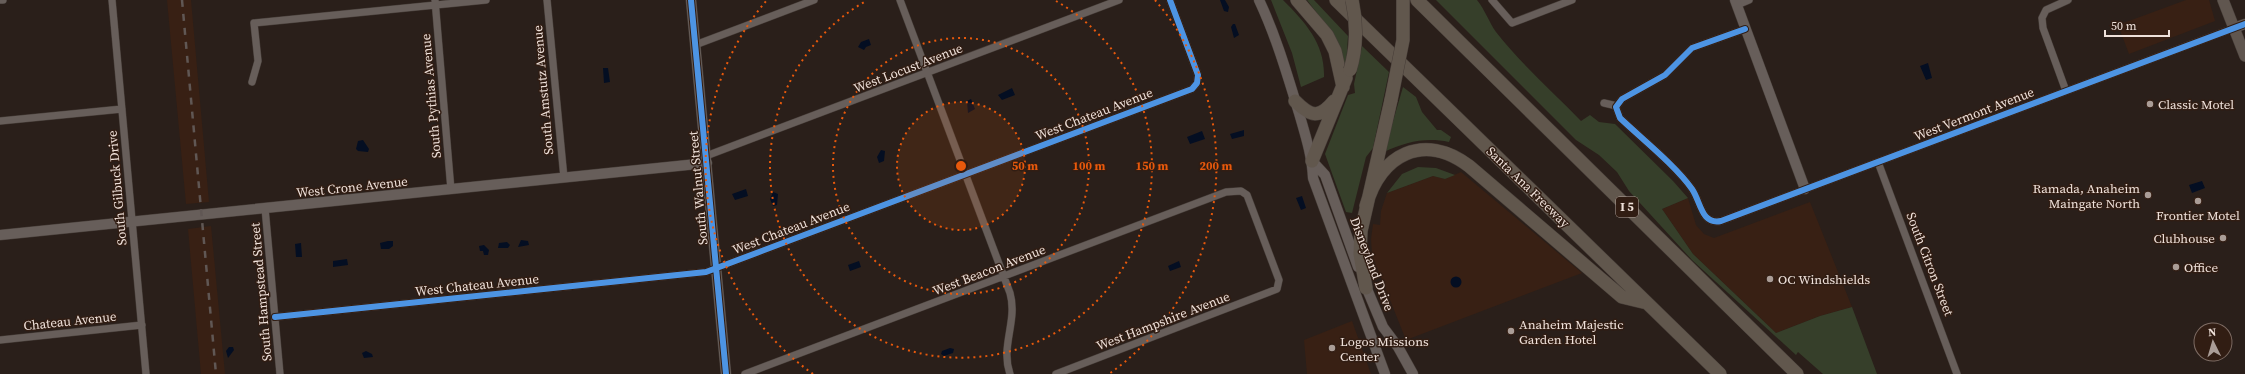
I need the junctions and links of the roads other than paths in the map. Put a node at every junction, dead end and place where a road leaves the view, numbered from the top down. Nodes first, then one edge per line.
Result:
1 (112, 0) edge
2 (486, 0) edge
3 (547, 0) edge
4 (691, 0) edge
5 (814, 0) edge
6 (900, 0) edge
7 (1119, 0) edge
8 (1170, 0) edge
9 (1259, 0) edge
10 (1298, 0) edge
11 (1336, 0) edge
12 (1352, 0) edge
13 (1403, 0) edge
14 (1417, 0) edge
15 (1492, 0) edge
16 (1572, 0) edge
17 (1749, 0) edge
18 (2068, 0) edge
19 (2223, 0) edge
20 (1736, 2) edge
21 (435, 3) edge
22 (796, 3) edge
23 (2245, 24) edge
24 (2234, 28) junction
25 (1745, 29) junction
26 (695, 45) junction
27 (2245, 56) edge
28 (927, 73) junction
29 (252, 82) dead end
30 (2066, 91) junction
31 (1340, 92) junction
32 (1295, 101) junction
33 (1604, 103) dead end
34 (1617, 106) junction
35 (122, 109) junction
36 (0, 121) edge
37 (706, 160) junction
38 (1312, 161) junction
39 (1878, 162) junction
40 (965, 174) junction
41 (564, 178) junction
42 (451, 190) junction
43 (1805, 190) junction
44 (1366, 206) junction
45 (265, 208) junction
46 (132, 221) junction
47 (0, 235) edge
48 (716, 268) junction
49 (1004, 277) junction
50 (1366, 288) junction
51 (1277, 289) joint
52 (1649, 304) junction
53 (275, 317) junction
54 (142, 325) junction
55 (1761, 338) junction
56 (0, 340) edge
57 (146, 374) edge
58 (280, 374) edge
59 (726, 374) edge
60 (745, 374) edge
61 (1010, 374) edge
62 (1056, 374) edge
63 (1385, 374) edge
64 (1413, 374) edge
65 (1720, 374) edge
66 (1797, 374) edge
67 (1804, 374) edge
68 (1957, 374) edge

1 - 35 street, South Gilbuck Drive
2 - 21 street
3 - 41 street, South Amstutz Avenue
4 - 26 street, South Walnut Street
5 - 22 street
6 - 28 street
7 - 28 street, West Locust Avenue
8 - 40 street, West Chateau Avenue
9 - 32 street, Disneyland Drive
10 - 31 highway
11 - 52 highway, Santa Ana Freeway
12 - 31 highway, bridge
13 - 44 highway, bridge
14 - 55 highway, I 5
15 - 16 street
17 - 20 street
18 - 30 street
19 - 24 main road
20 - 25 street
21 - 29 street
21 - 42 street, South Pythias Avenue
22 - 26 street
23 - 24 street, West Vermont Avenue
24 - 27 main road
24 - 30 street, West Vermont Avenue
25 - 34 street
25 - 43 street
26 - 37 street, South Walnut Street
28 - 37 street, West Locust Avenue
28 - 40 street
30 - 39 street, West Vermont Avenue
31 - 32 highway
31 - 38 highway
32 - 38 street, Disneyland Drive
33 - 34 street
34 - 43 street, West Vermont Avenue
35 - 36 street
35 - 46 street, South Gilbuck Drive
37 - 41 street, West Crone Avenue
37 - 48 street, South Walnut Street
38 - 50 street, Disneyland Drive
38 - 63 street, Disneyland Drive
39 - 43 street, West Vermont Avenue
39 - 68 street, South Citron Street
40 - 48 street, West Chateau Avenue
40 - 49 street
41 - 42 street, West Crone Avenue
42 - 45 street, West Crone Avenue
44 - 50 highway
44 - 52 highway
45 - 46 street, West Crone Avenue
45 - 53 street, South Hampstead Street
46 - 47 street, West Crone Avenue
46 - 54 street, South Gilbuck Drive
48 - 53 street, West Chateau Avenue
48 - 59 street, South Walnut Street
49 - 51 street, West Beacon Avenue
49 - 60 street, West Beacon Avenue
49 - 61 street
50 - 64 street, Disneyland Drive
51 - 62 street, West Hampshire Avenue
52 - 65 highway, Santa Ana Freeway
53 - 58 street, South Hampstead Street
54 - 56 street, Chateau Avenue
54 - 57 street, South Gilbuck Drive
55 - 66 highway, I 5
55 - 67 highway

